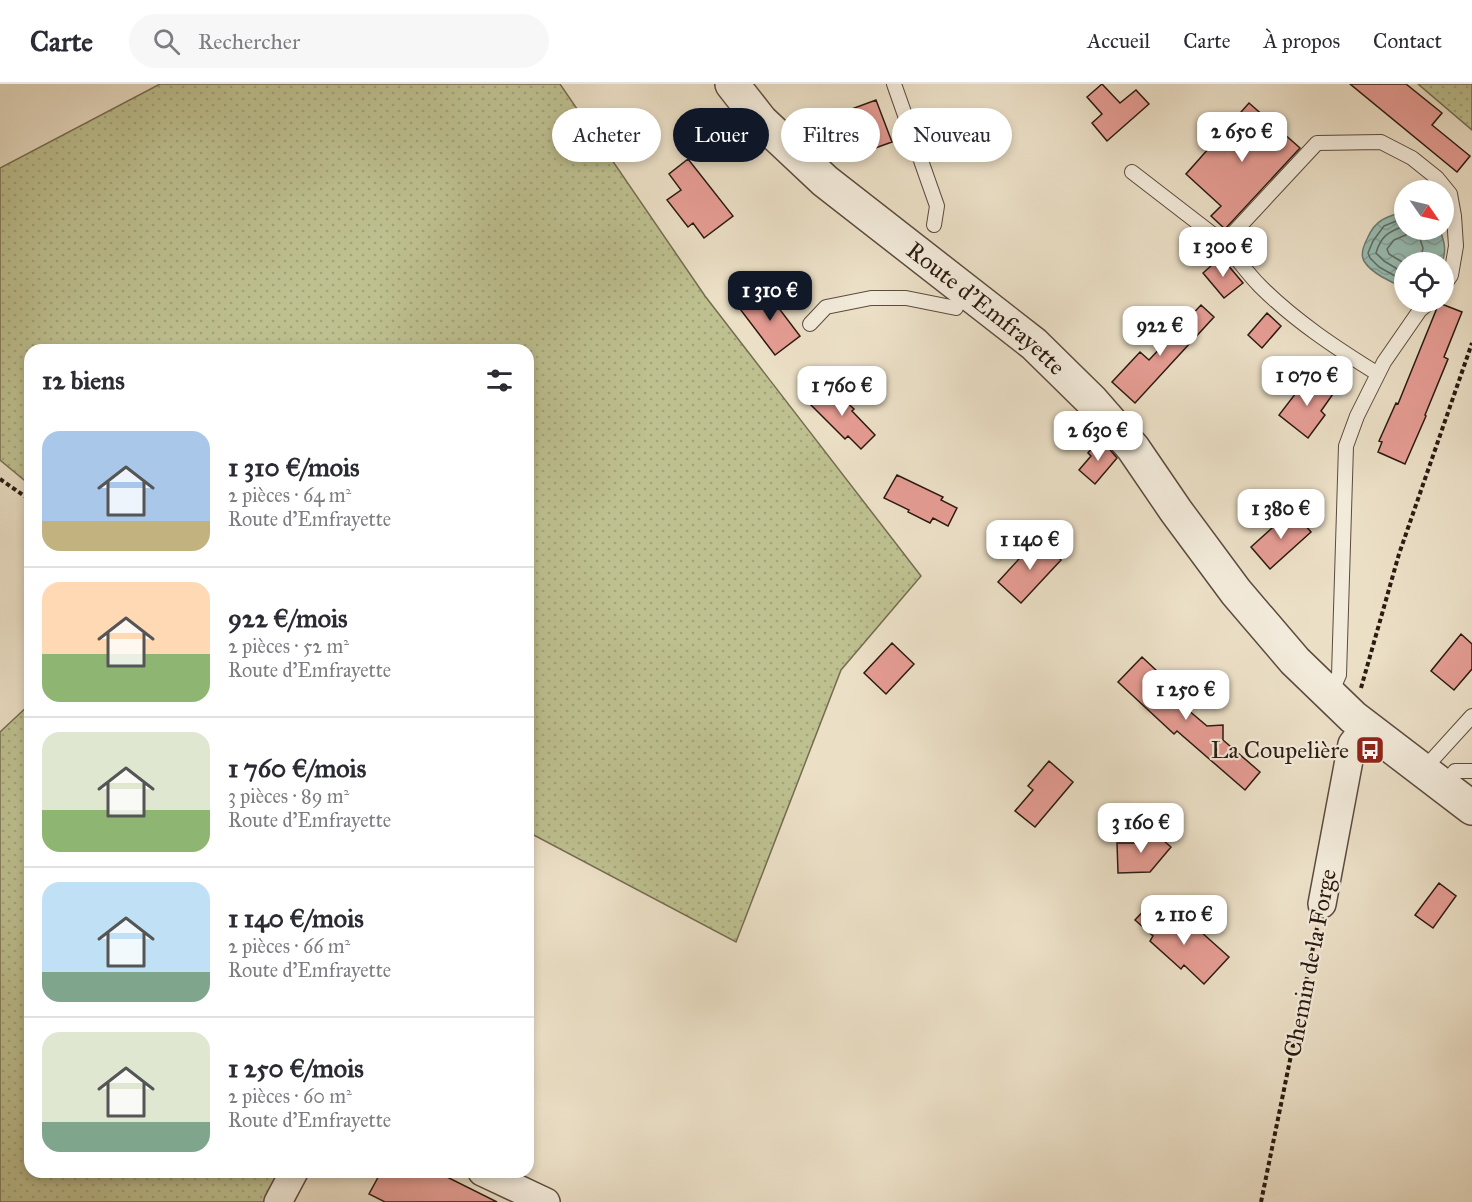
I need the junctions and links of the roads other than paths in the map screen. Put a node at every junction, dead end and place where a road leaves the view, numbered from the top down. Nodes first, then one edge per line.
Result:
1 (732, 84) edge
2 (894, 84) edge
3 (1132, 172) dead end
4 (934, 225) dead end
5 (1224, 243) junction
6 (1454, 258) edge
7 (956, 308) dead end
8 (1419, 312) edge
9 (810, 324) dead end
10 (1378, 374) junction
11 (1349, 713) junction
12 (1472, 716) edge
13 (1472, 771) edge
14 (1433, 779) junction
15 (1472, 808) edge
16 (1323, 904) road end
17 (291, 1178) edge
18 (495, 1178) edge
19 (278, 1202) edge
20 (546, 1202) edge

1 - 11 street, Route d'Emfrayette
2 - 4 lane
3 - 5 lane
5 - 6 lane
5 - 10 lane
7 - 9 lane
8 - 10 lane
10 - 11 lane
11 - 14 street, Route d'Emfrayette
11 - 16 street, Chemin de la Forge
12 - 14 lane
13 - 14 lane
14 - 15 street, Route d'Emfrayette
17 - 19 street
18 - 20 street

